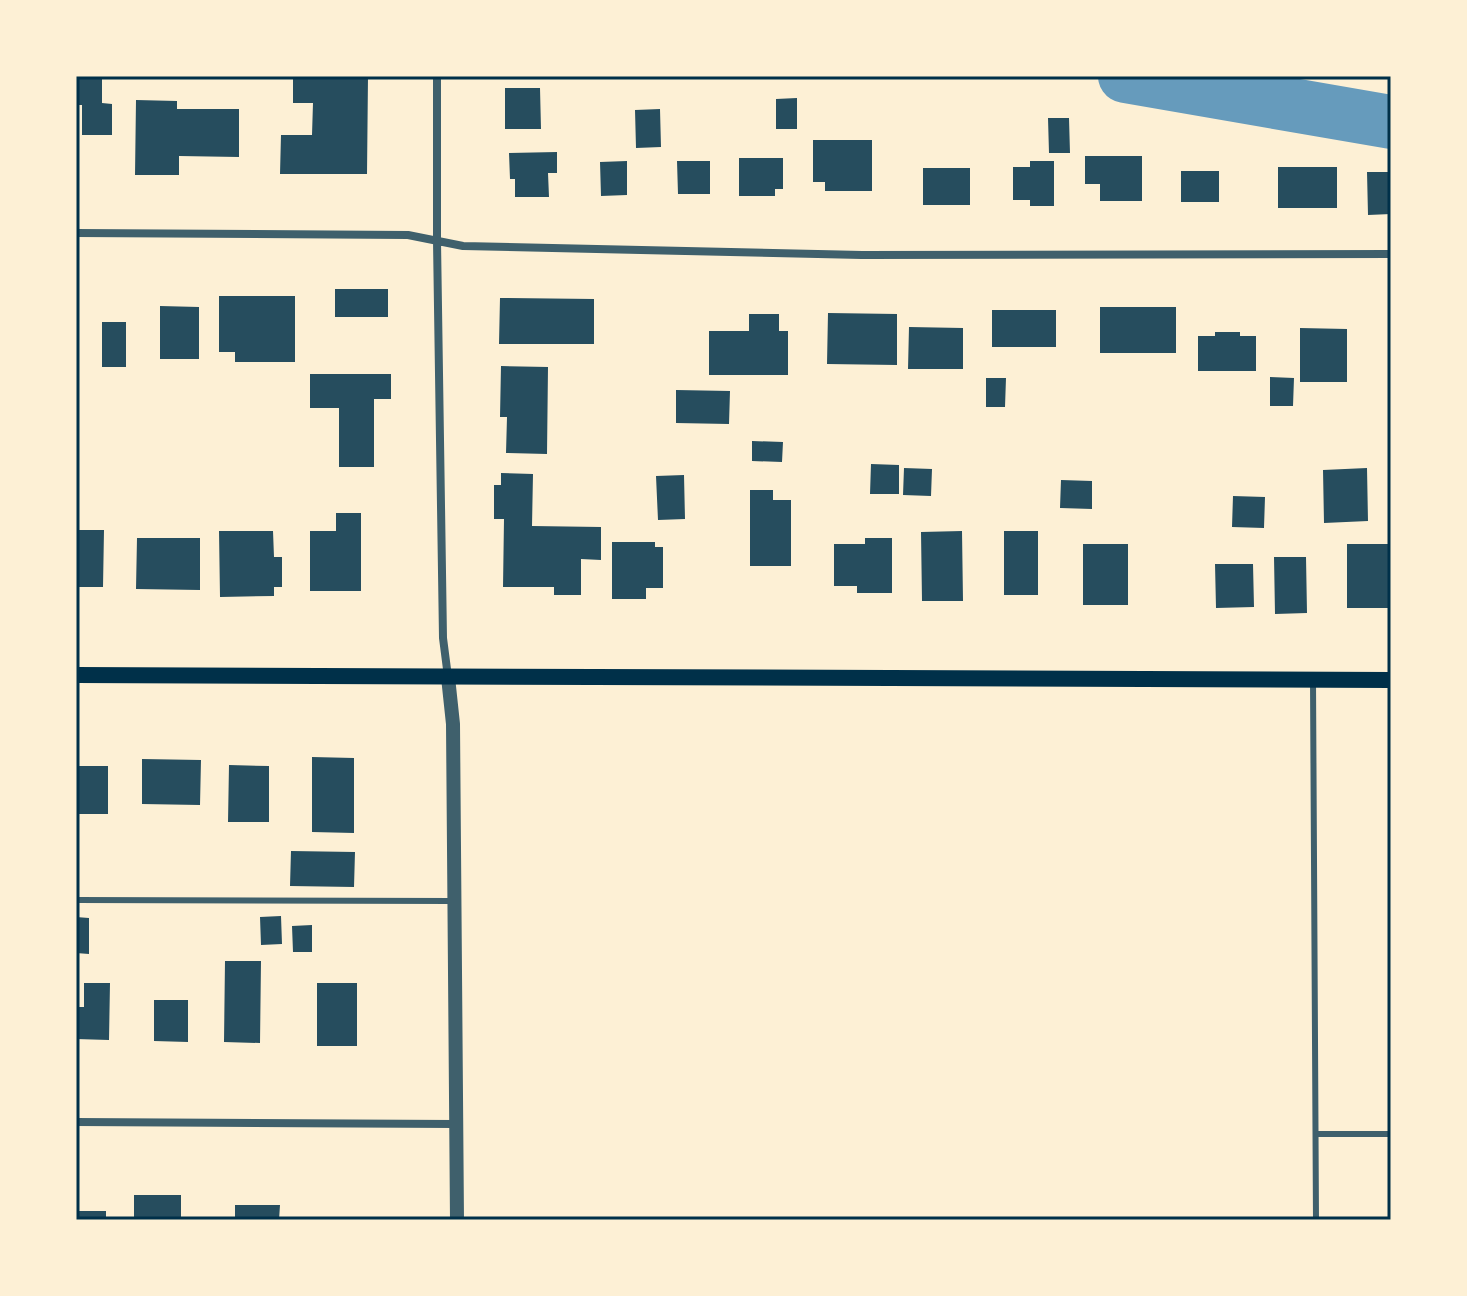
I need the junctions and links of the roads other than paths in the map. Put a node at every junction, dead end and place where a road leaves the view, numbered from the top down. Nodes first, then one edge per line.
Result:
1 (437, 76) edge
2 (76, 233) edge
3 (437, 241) junction
4 (1391, 254) edge
5 (76, 675) edge
6 (448, 677) junction
7 (1313, 680) junction
8 (1391, 680) edge
9 (76, 900) edge
10 (455, 901) junction
11 (76, 1122) edge
12 (455, 1124) junction
13 (1316, 1134) junction
14 (1391, 1134) edge
15 (457, 1220) edge
16 (1316, 1220) edge

1 - 3 street
2 - 3 street
3 - 4 street
3 - 6 street
5 - 6 main road
6 - 7 main road
6 - 10 street
7 - 8 main road
7 - 13 lane
9 - 10 lane
10 - 12 street
11 - 12 street
12 - 15 street
13 - 14 lane
13 - 16 lane

